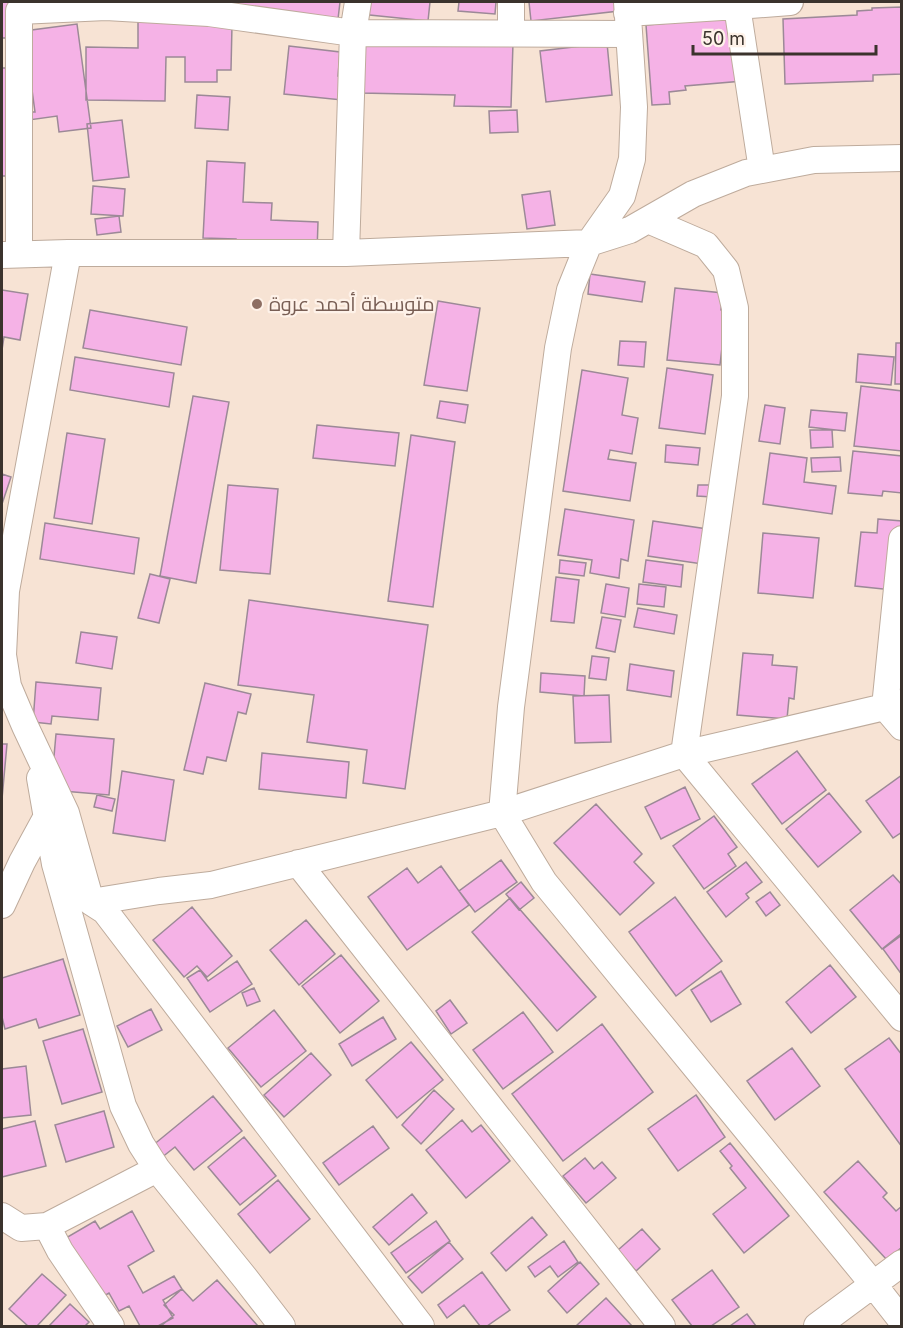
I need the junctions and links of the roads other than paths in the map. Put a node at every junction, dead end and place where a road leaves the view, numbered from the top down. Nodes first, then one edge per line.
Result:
1 (358, 2) edge
2 (511, 2) edge
3 (790, 2) edge
4 (750, 4) edge
5 (19, 6) edge
6 (627, 16) edge
7 (353, 33) junction
8 (511, 33) junction
9 (902, 158) edge
10 (762, 170) junction
11 (10, 210) edge
12 (648, 220) junction
13 (589, 243) junction
14 (68, 253) junction
15 (346, 253) junction
16 (10, 255) edge
17 (902, 539) edge
18 (7, 554) edge
19 (893, 705) edge
20 (902, 727) edge
21 (36, 749) junction
22 (684, 754) junction
23 (502, 813) junction
24 (46, 818) junction
25 (298, 863) junction
26 (91, 902) junction
27 (2, 906) edge
28 (902, 1018) edge
29 (157, 1169) junction
30 (2, 1216) edge
31 (47, 1226) junction
32 (902, 1263) edge
33 (873, 1284) junction
34 (902, 1321) edge
35 (111, 1326) edge
36 (282, 1326) edge
37 (421, 1326) edge
38 (662, 1326) edge
39 (817, 1326) edge

1 - 7 street
2 - 8 street
3 - 4 street
4 - 6 street
4 - 10 street
5 - 7 street
5 - 11 street
6 - 8 street
6 - 13 street
7 - 8 street
7 - 15 street
9 - 10 street
10 - 12 street
11 - 16 street
12 - 13 street
12 - 22 street
13 - 15 street
13 - 23 street
14 - 15 street
14 - 16 street
14 - 18 street
17 - 19 street
18 - 21 street
19 - 20 street
19 - 22 street
21 - 24 street
21 - 26 street
22 - 23 street
22 - 28 street
23 - 25 street
23 - 33 street
24 - 27 street
24 - 29 street
25 - 26 street
25 - 38 street
26 - 37 street
29 - 31 street
29 - 36 street
30 - 31 street
31 - 35 street
32 - 33 street
33 - 34 street
33 - 39 street

